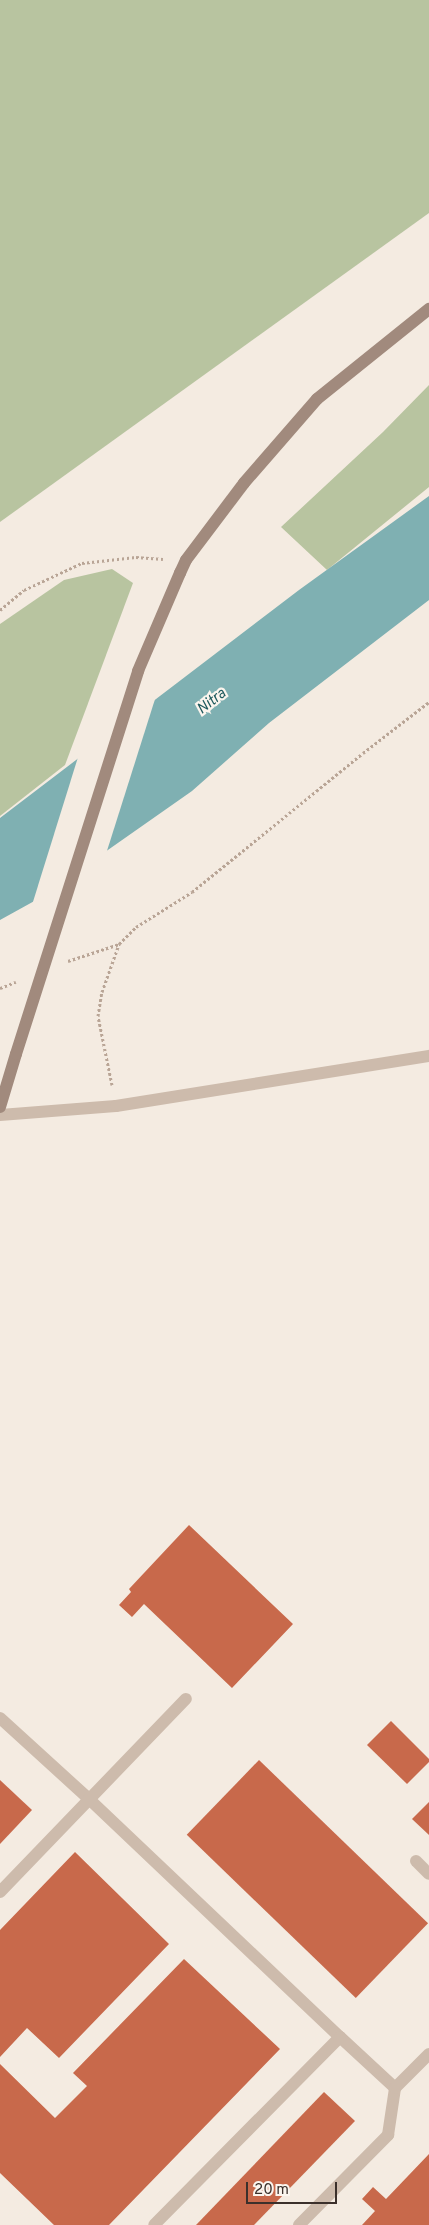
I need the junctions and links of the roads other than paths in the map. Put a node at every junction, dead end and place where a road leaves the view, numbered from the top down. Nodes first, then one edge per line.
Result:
1 (429, 309) edge
2 (429, 1056) edge
3 (0, 1107) edge
4 (0, 1115) edge
5 (186, 1699) dead end
6 (0, 1718) edge
7 (89, 1799) junction
8 (416, 1861) dead end
9 (429, 1874) edge
10 (0, 1892) edge
11 (340, 2037) junction
12 (429, 2054) edge
13 (396, 2088) junction
14 (154, 2225) edge
15 (299, 2225) edge

1 - 3 main road, bridge
2 - 4 lane
5 - 7 lane
6 - 7 lane
7 - 10 lane
7 - 11 lane
8 - 9 lane
11 - 13 lane
11 - 14 lane
12 - 13 lane
13 - 15 lane

